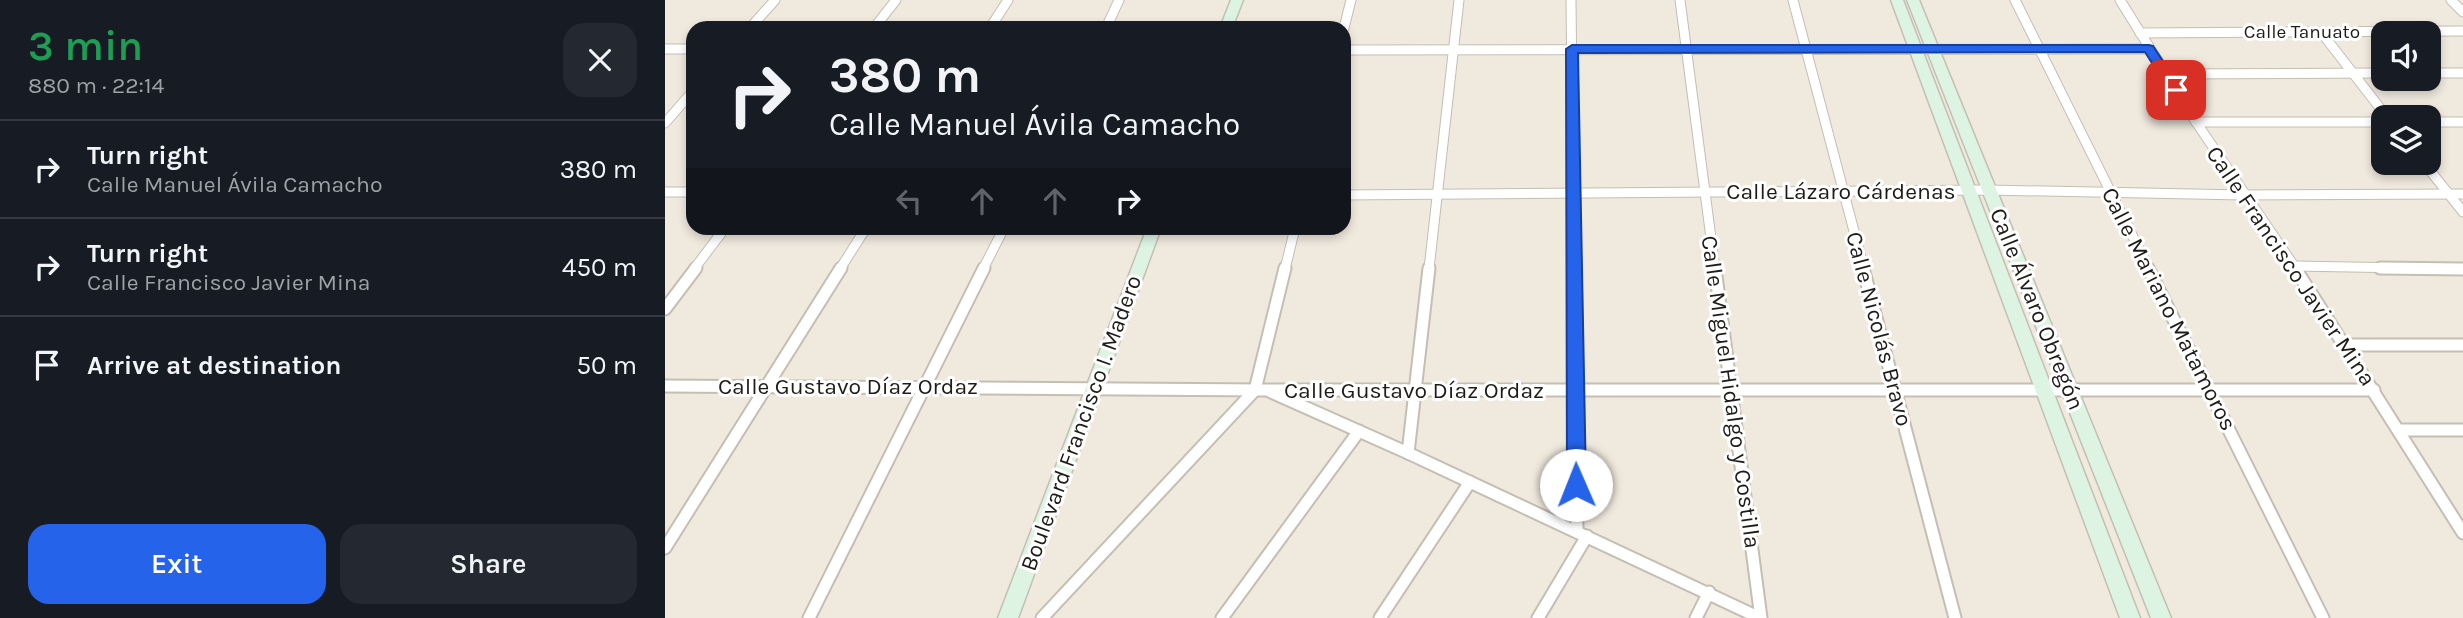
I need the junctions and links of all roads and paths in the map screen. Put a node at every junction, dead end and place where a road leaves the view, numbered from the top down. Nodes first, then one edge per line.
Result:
1 (775, 0) edge
2 (896, 0) edge
3 (1008, 0) edge
4 (1119, 0) edge
5 (1237, 0) edge
6 (1351, 0) edge
7 (1459, 0) edge
8 (1571, 0) edge
9 (1680, 0) edge
10 (1793, 0) edge
11 (1897, 0) edge
12 (1913, 0) edge
13 (2015, 0) edge
14 (2120, 0) edge
15 (2451, 0) edge
16 (2463, 12) edge
17 (756, 21) edge
18 (880, 21) edge
19 (994, 21) edge
20 (1109, 21) edge
21 (1230, 21) edge
22 (1346, 21) edge
23 (2463, 31) edge
24 (2321, 32) junction
25 (2140, 33) junction
26 (1686, 48) junction
27 (1805, 48) junction
28 (1924, 48) junction
29 (665, 49) edge
30 (686, 49) edge
31 (1572, 49) junction
32 (2041, 49) junction
33 (2149, 49) junction
34 (1351, 50) edge
35 (1454, 50) junction
36 (2463, 72) edge
37 (2353, 73) junction
38 (2371, 73) edge
39 (2441, 73) edge
40 (2166, 74) junction
41 (686, 100) edge
42 (2378, 105) edge
43 (2196, 122) junction
44 (2371, 122) edge
45 (2441, 122) edge
46 (2463, 122) edge
47 (665, 123) edge
48 (2434, 175) edge
49 (1842, 190) junction
50 (1969, 190) junction
51 (1989, 190) junction
52 (665, 192) edge
53 (686, 192) edge
54 (1574, 192) junction
55 (1704, 192) junction
56 (2110, 192) junction
57 (2449, 194) junction
58 (2463, 194) edge
59 (1351, 195) edge
60 (1438, 195) junction
61 (2243, 195) junction
62 (2463, 212) edge
63 (720, 235) edge
64 (862, 235) edge
65 (1001, 235) edge
66 (1151, 235) edge
67 (1293, 235) edge
68 (2294, 266) junction
69 (2463, 269) edge
70 (665, 309) edge
71 (2344, 345) junction
72 (2463, 345) edge
73 (665, 386) edge
74 (767, 386) junction
75 (927, 386) junction
76 (1095, 387) junction
77 (1260, 390) junction
78 (1413, 390) junction
79 (1575, 390) junction
80 (1731, 390) junction
81 (1895, 390) junction
82 (2044, 390) junction
83 (2070, 390) junction
84 (2210, 390) junction
85 (2374, 390) junction
86 (2399, 430) junction
87 (2463, 430) edge
88 (1359, 431) junction
89 (1408, 453) junction
90 (1470, 482) junction
91 (2462, 530) edge
92 (1582, 534) junction
93 (665, 548) edge
94 (1709, 592) junction
95 (809, 618) edge
96 (1009, 618) edge
97 (1042, 618) edge
98 (1222, 618) edge
99 (1380, 618) edge
100 (1538, 618) edge
101 (1696, 618) edge
102 (1760, 618) edge
103 (1955, 618) edge
104 (2130, 618) edge
105 (2161, 618) edge
106 (2323, 618) edge

1 - 17 street
2 - 18 street
3 - 19 street
4 - 20 street
5 - 21 street
6 - 22 street
7 - 35 street
8 - 31 street
9 - 26 street, Calle Miguel Hidalgo y Costilla
10 - 27 street, Calle Nicolás Bravo
11 - 28 street, Calle Álvaro Obregón
12 - 28 street, Calle Álvaro Obregón
13 - 32 street, Calle Mariano Matamoros
14 - 25 street, Calle Francisco Javier Mina
15 - 16 street
23 - 24 street, Calle Tanuato
24 - 25 street, Calle Tanuato
24 - 37 street
25 - 33 street, Calle Francisco Javier Mina
26 - 27 street
26 - 31 street
26 - 55 street, Calle Miguel Hidalgo y Costilla
27 - 28 street
27 - 49 street, Calle Nicolás Bravo
28 - 32 street
28 - 50 street, Calle Álvaro Obregón
28 - 51 street, Calle Álvaro Obregón
29 - 30 street
31 - 35 street
31 - 54 street
32 - 33 street
32 - 56 street, Calle Mariano Matamoros
33 - 40 street, Calle Francisco Javier Mina
34 - 35 street
35 - 60 street
36 - 39 street
37 - 38 street
37 - 40 street
37 - 42 street
40 - 43 street, Calle Francisco Javier Mina
41 - 47 street
43 - 44 street
43 - 61 street, Calle Francisco Javier Mina
45 - 46 street
48 - 57 street
49 - 50 street, Calle Lázaro Cárdenas
49 - 55 street, Calle Lázaro Cárdenas
49 - 81 street, Calle Nicolás Bravo
50 - 51 street, Calle Lázaro Cárdenas
50 - 82 street, Calle Álvaro Obregón
51 - 56 street, Calle Lázaro Cárdenas
51 - 83 street, Calle Álvaro Obregón
52 - 53 street
54 - 55 street, Calle Lázaro Cárdenas
54 - 60 street, Calle Lázaro Cárdenas
54 - 79 street
55 - 80 street, Calle Miguel Hidalgo y Costilla
56 - 61 street, Calle Lázaro Cárdenas
56 - 84 street, Calle Mariano Matamoros
57 - 58 street, Calle Lázaro Cárdenas
57 - 61 street, Calle Lázaro Cárdenas
57 - 62 street
59 - 60 street, Calle Lázaro Cárdenas
60 - 78 street
61 - 68 street, Calle Francisco Javier Mina
63 - 70 street
64 - 74 street
65 - 75 street
66 - 76 street, Boulevard Francisco I. Madero
67 - 77 street
68 - 69 street
68 - 71 street, Calle Francisco Javier Mina
71 - 72 street
71 - 85 street, Calle Francisco Javier Mina
73 - 74 street, Calle Gustavo Díaz Ordaz
74 - 75 street, Calle Gustavo Díaz Ordaz
74 - 93 street
75 - 76 street, Calle Gustavo Díaz Ordaz
75 - 95 street
76 - 77 street, Calle Gustavo Díaz Ordaz
76 - 96 street, Boulevard Francisco I. Madero
77 - 78 street, Calle Gustavo Díaz Ordaz
77 - 88 street
77 - 97 street
78 - 79 street, Calle Gustavo Díaz Ordaz
78 - 89 street
79 - 80 street, Calle Gustavo Díaz Ordaz
79 - 92 street
80 - 81 street, Calle Gustavo Díaz Ordaz
80 - 102 street, Calle Miguel Hidalgo y Costilla
81 - 82 street, Calle Gustavo Díaz Ordaz
81 - 103 street, Calle Nicolás Bravo
82 - 83 street, Calle Gustavo Díaz Ordaz
82 - 104 street, Calle Álvaro Obregón
83 - 84 street, Calle Gustavo Díaz Ordaz
83 - 105 street, Calle Álvaro Obregón
84 - 85 street, Calle Gustavo Díaz Ordaz
84 - 106 street, Calle Mariano Matamoros
85 - 86 street, Calle Francisco Javier Mina
86 - 87 street
86 - 91 street, Calle Francisco Javier Mina
88 - 89 street
88 - 98 street
89 - 90 street
90 - 92 street
90 - 99 street
92 - 94 street
92 - 100 street
94 - 101 street
94 - 102 street

